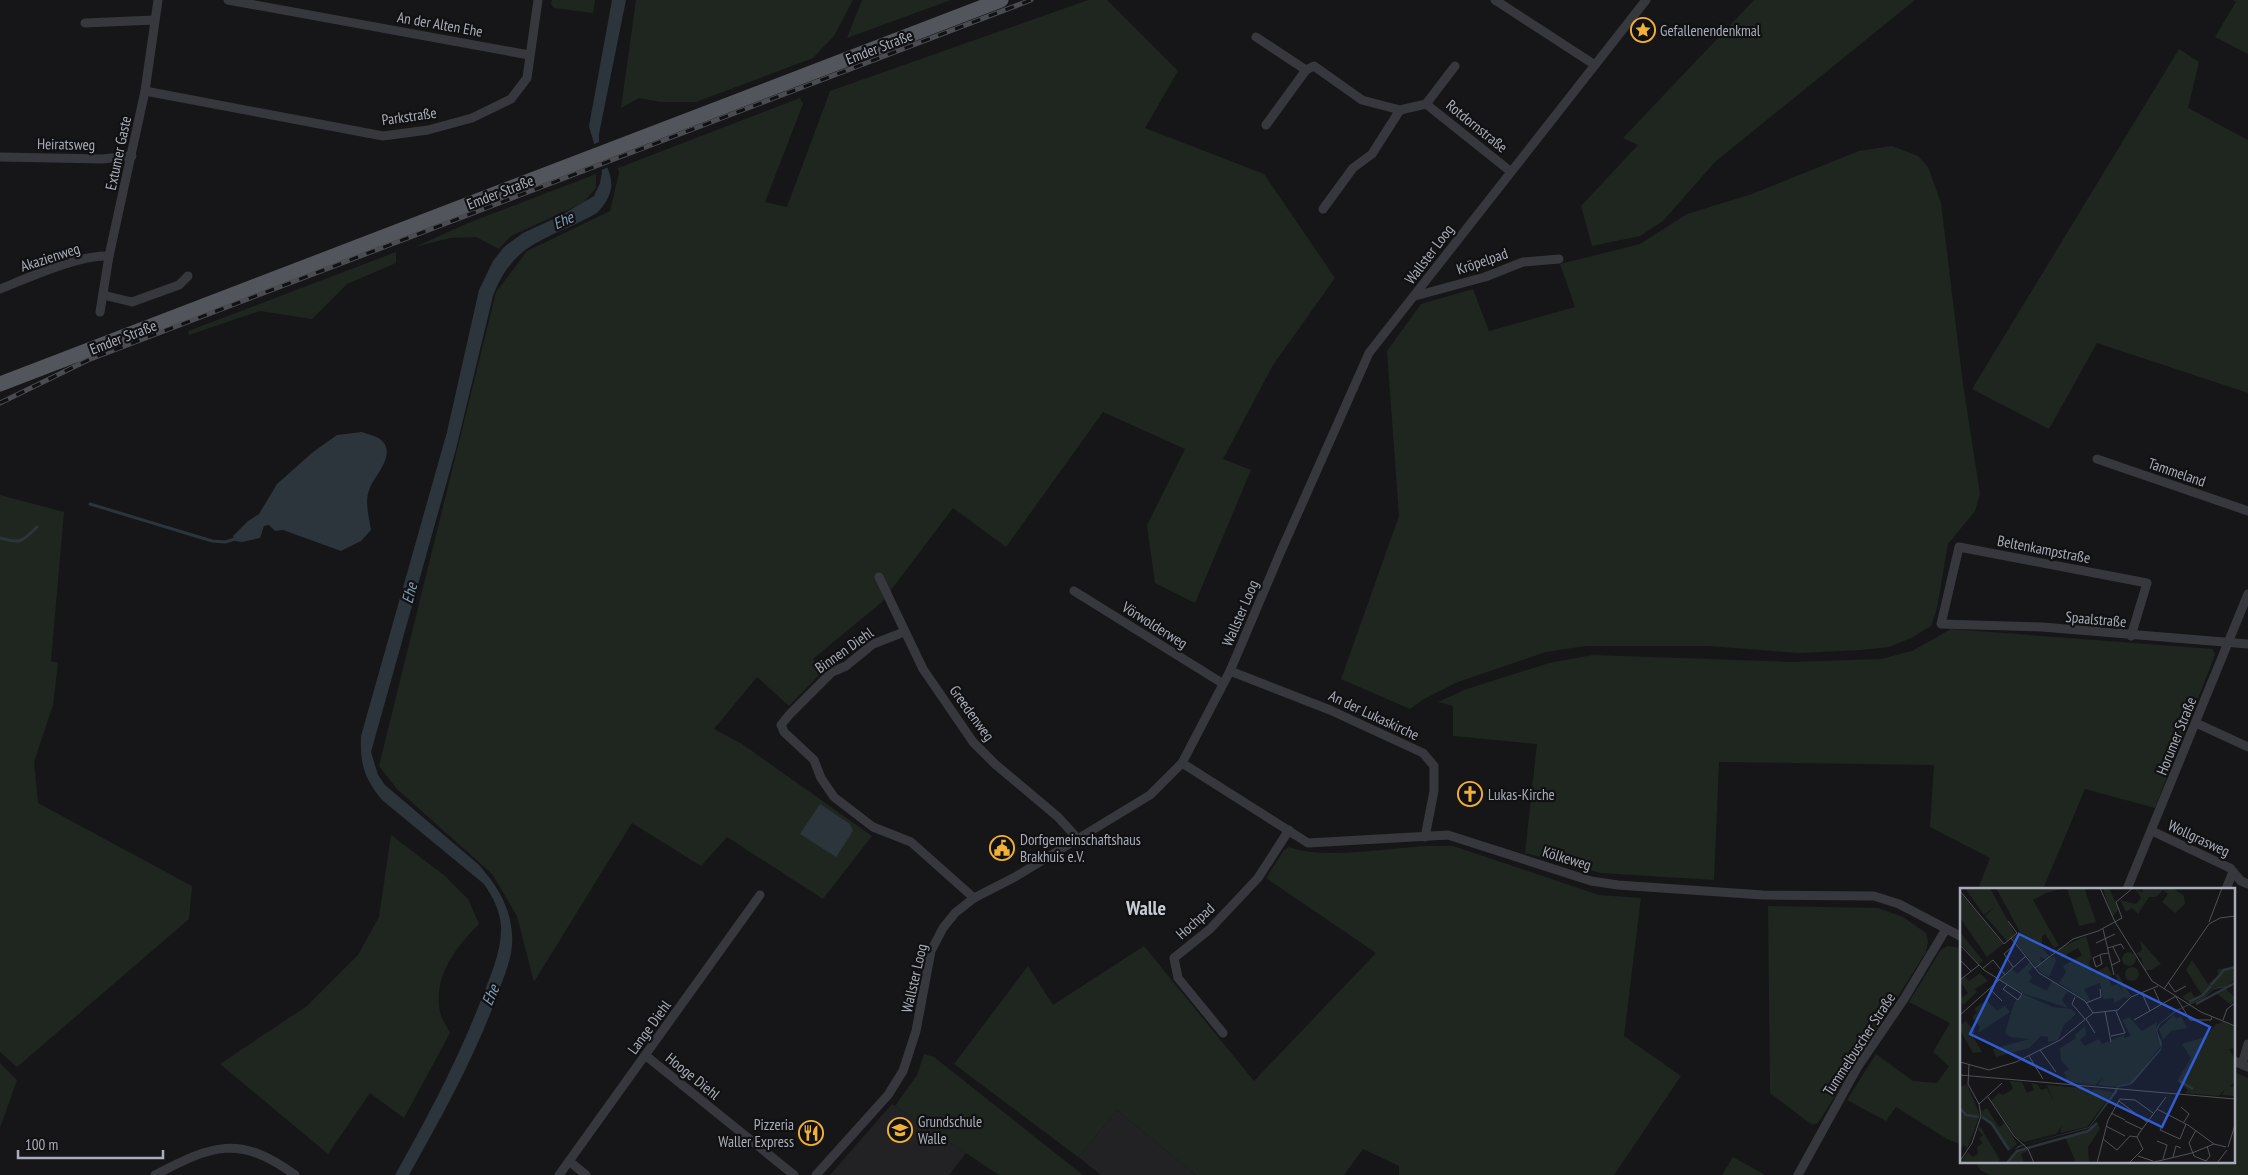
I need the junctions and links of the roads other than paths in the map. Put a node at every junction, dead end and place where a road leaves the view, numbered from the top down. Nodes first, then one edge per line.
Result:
1 (158, 0) edge
2 (228, 0) edge
3 (538, 0) edge
4 (1001, 0) edge
5 (1495, 0) edge
6 (1646, 0) edge
7 (154, 20) junction
8 (86, 23) dead end
9 (1256, 37) dead end
10 (529, 54) junction
11 (1595, 65) junction
12 (1455, 66) dead end
13 (1306, 70) junction
14 (145, 91) junction
15 (1426, 104) junction
16 (1400, 110) junction
17 (1266, 124) dead end
18 (132, 156) junction
19 (0, 157) edge
20 (1510, 170) junction
21 (1323, 209) dead end
22 (109, 256) junction
23 (1559, 259) dead end
24 (188, 276) dead end
25 (0, 289) edge
26 (103, 295) junction
27 (1415, 296) junction
28 (100, 312) dead end
29 (0, 384) edge
30 (2097, 459) dead end
31 (2248, 511) edge
32 (879, 577) dead end
33 (1074, 591) dead end
34 (2248, 594) edge
35 (1941, 624) joint
36 (904, 632) junction
37 (2131, 636) junction
38 (2229, 642) junction
39 (2248, 644) edge
40 (1230, 671) junction
41 (1222, 683) junction
42 (2196, 723) junction
43 (2248, 748) edge
44 (1182, 763) junction
45 (1289, 830) junction
46 (2152, 831) junction
47 (1426, 838) junction
48 (1078, 839) junction
49 (2233, 872) junction
50 (2248, 884) edge
51 (2127, 888) edge
52 (2226, 888) edge
53 (760, 895) dead end
54 (974, 898) junction
55 (1946, 929) junction
56 (1960, 936) edge
57 (1223, 1033) dead end
58 (2248, 1044) edge
59 (645, 1055) junction
60 (2241, 1064) edge
61 (569, 1161) junction
62 (155, 1175) edge
63 (295, 1175) edge
64 (559, 1175) edge
65 (586, 1175) edge
66 (794, 1175) edge
67 (816, 1175) edge
68 (1798, 1175) edge

1 - 7 street, Extumer Gaste
2 - 10 street, An der Alten Ehe
3 - 10 street, Parkstraße
4 - 29 main road, Emder Straße
5 - 11 street
6 - 11 street, Wallster Loog
7 - 8 street
7 - 14 street, Extumer Gaste
9 - 13 street, Rotdornstraße
10 - 14 street, Parkstraße
11 - 20 street, Wallster Loog
12 - 15 street, Rotdornstraße
13 - 16 street, Rotdornstraße
13 - 17 street
14 - 18 street, Extumer Gaste
15 - 16 street, Rotdornstraße
15 - 20 street, Rotdornstraße
16 - 21 street
18 - 19 street, Heiratsweg
18 - 22 street, Extumer Gaste
20 - 27 street, Wallster Loog
22 - 25 street, Akazienweg
22 - 26 street, Extumer Gaste
23 - 27 street, Kröpelpad
24 - 26 street
26 - 28 street, Extumer Gaste
27 - 40 street, Wallster Loog
30 - 31 street, Tammeland
32 - 36 street, Greedenweg
33 - 41 street, Vörwolderweg
34 - 38 street, Horumer Straße
35 - 37 street, Spaalstraße
35 - 37 street, Beltenkampstraße
36 - 48 street, Greedenweg
36 - 54 street, Binnen Diehl
37 - 38 street, Spaalstraße
38 - 39 street, Spaalstraße
38 - 42 street, Horumer Straße
40 - 41 street, Wallster Loog
40 - 47 street, An der Lukaskirche
41 - 44 street, Wallster Loog
42 - 43 street
42 - 46 street, Horumer Straße
44 - 45 street, Kölkeweg
44 - 48 street, Wallster Loog
45 - 47 street, Kölkeweg
45 - 57 street, Hochpad
46 - 49 street, Wollgrasweg
46 - 51 street, Horumer Straße
47 - 55 street, Kölkeweg
48 - 54 street, Wallster Loog
49 - 50 street, Wollgrasweg
49 - 52 street, Wollgrasweg
53 - 59 street, Lange Diehl
54 - 67 street, Wallster Loog
55 - 56 street, Kölkeweg
55 - 68 street, Tummelbuscher Straße
58 - 60 street
59 - 61 street, Lange Diehl
59 - 66 street, Hooge Diehl
61 - 64 street, Lange Diehl
61 - 65 street
62 - 63 street

